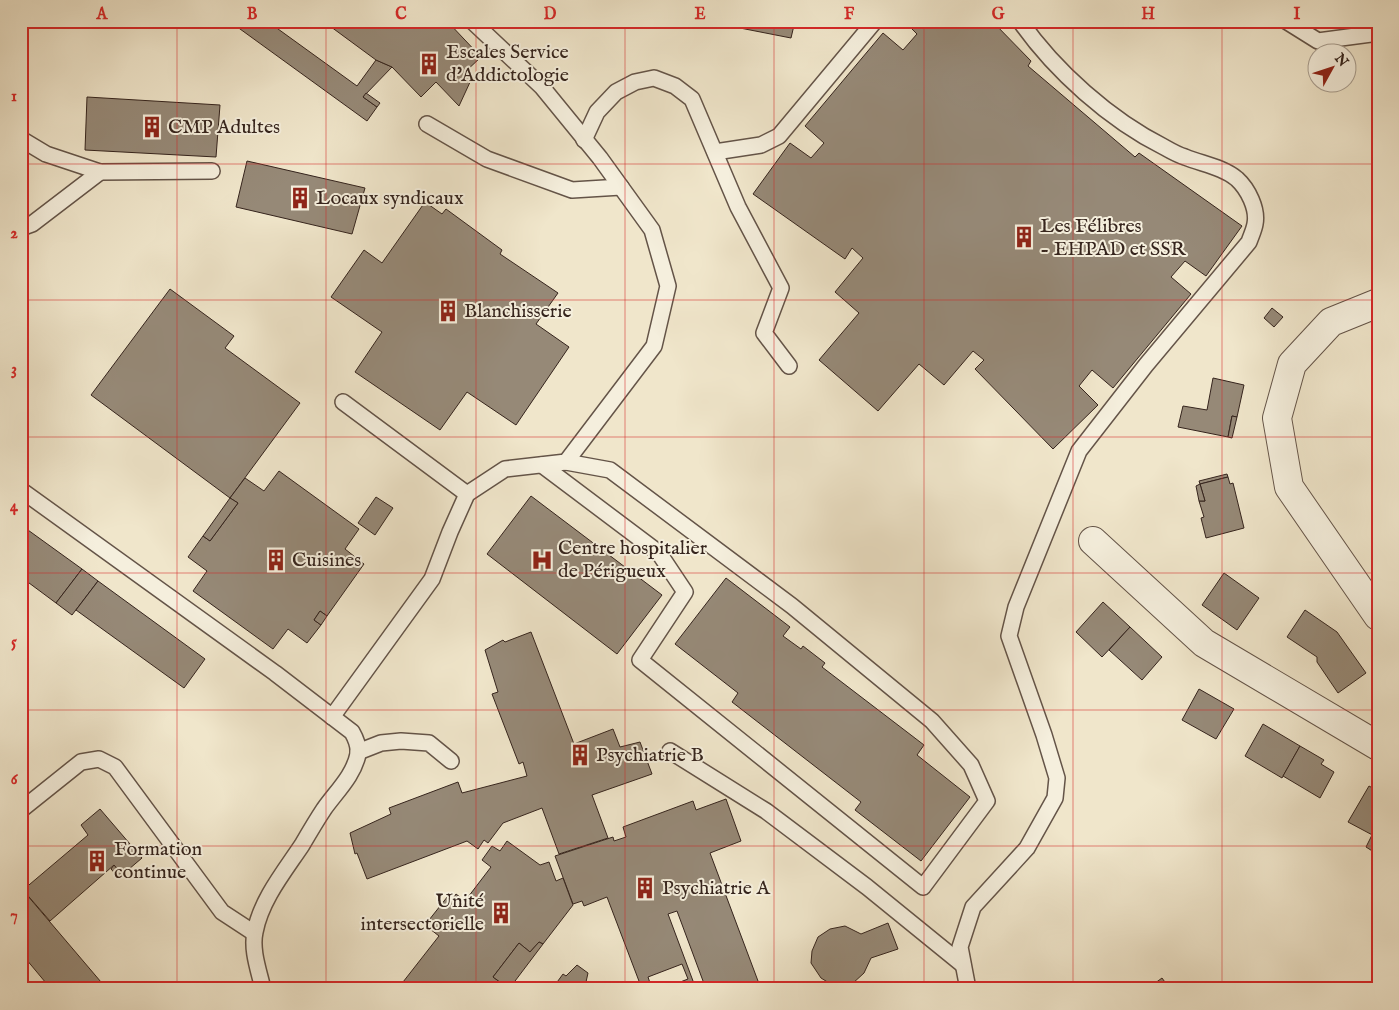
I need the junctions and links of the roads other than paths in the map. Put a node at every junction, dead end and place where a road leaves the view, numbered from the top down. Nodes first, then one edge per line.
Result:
1 (472, 21) edge
2 (875, 21) edge
3 (1020, 21) edge
4 (1286, 21) edge
5 (1378, 31) edge
6 (427, 124) dead end
7 (21, 139) edge
8 (584, 140) junction
9 (715, 152) junction
10 (212, 171) dead end
11 (100, 172) junction
12 (621, 187) junction
13 (21, 228) edge
14 (1378, 303) edge
15 (789, 366) dead end
16 (343, 402) dead end
17 (566, 462) junction
18 (542, 465) junction
19 (21, 490) edge
20 (467, 494) junction
21 (1093, 541) dead end
22 (1378, 616) edge
23 (332, 717) junction
24 (1378, 746) edge
25 (670, 751) dead end
26 (358, 752) junction
27 (451, 761) dead end
28 (21, 810) edge
29 (254, 933) junction
30 (963, 965) junction
31 (263, 989) edge
32 (968, 989) edge

1 - 8 lane
2 - 9 lane
3 - 30 lane
4 - 5 lane
6 - 12 lane
7 - 11 lane
8 - 9 lane
8 - 12 lane
9 - 15 lane
10 - 11 lane
11 - 13 lane
12 - 17 lane
14 - 22 street
16 - 20 lane
17 - 18 lane
17 - 18 lane
18 - 20 lane
19 - 23 lane
20 - 23 lane
21 - 24 street
23 - 26 lane
25 - 30 lane
26 - 27 lane
26 - 29 lane
28 - 29 lane
29 - 31 lane
30 - 32 lane

